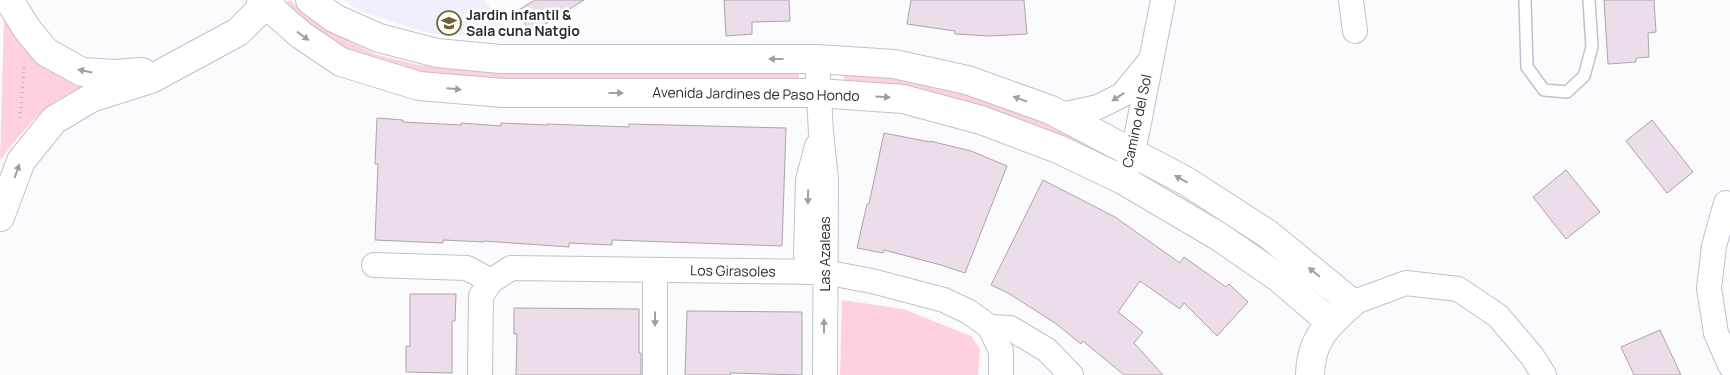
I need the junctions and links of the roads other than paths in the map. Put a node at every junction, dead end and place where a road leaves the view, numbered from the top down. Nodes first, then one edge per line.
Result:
1 (9, 0) edge
2 (310, 0) edge
3 (1163, 0) edge
4 (1351, 0) edge
5 (1525, 0) edge
6 (1589, 0) edge
7 (266, 2) edge
8 (1354, 31) dead end
9 (817, 58) junction
10 (1150, 61) junction
11 (168, 70) junction
12 (818, 93) junction
13 (1061, 115) junction
14 (1133, 153) junction
15 (1123, 180) junction
16 (1726, 203) dead end
17 (0, 217) edge
18 (374, 265) dead end
19 (655, 270) junction
20 (816, 272) junction
21 (491, 281) junction
22 (1352, 303) junction
23 (1330, 322) junction
24 (990, 327) junction
25 (1730, 365) edge
26 (480, 375) edge
27 (655, 375) edge
28 (824, 375) edge
29 (1001, 375) edge
30 (1071, 375) edge
31 (1310, 375) edge
32 (1544, 375) edge

11 -> 1 street, Avenida Jardines de Paso Hondo
9 -> 2 street
3 - 10 street, Camino del Sol
4 - 8 street
5 - 6 lane
7 - 11 street, Avenida Jardines de Paso Hondo
7 -> 12 street, Avenida Jardines de Paso Hondo
9 - 12 street, Las Azaleas
13 -> 9 street
10 -> 13 street, Camino del Sol
10 - 14 street, Camino del Sol
17 -> 11 street, Avenida Jardines de Paso Hondo
12 -> 15 street, Avenida Jardines de Paso Hondo
12 - 20 street, Las Azaleas
13 - 14 street
14 - 15 street, Camino del Sol
22 -> 14 street
15 - 23 street, Avenida Jardines de Paso Hondo
16 - 25 street
18 - 21 street
19 - 20 street, Los Girasoles
19 - 21 street, Los Girasoles
19 -> 27 street
20 - 24 street, Los Girasoles
28 -> 20 street, Las Azaleas
21 - 26 street
22 - 23 street
22 - 32 street
23 - 31 street
24 - 29 street
24 - 30 street, Los Girasoles

